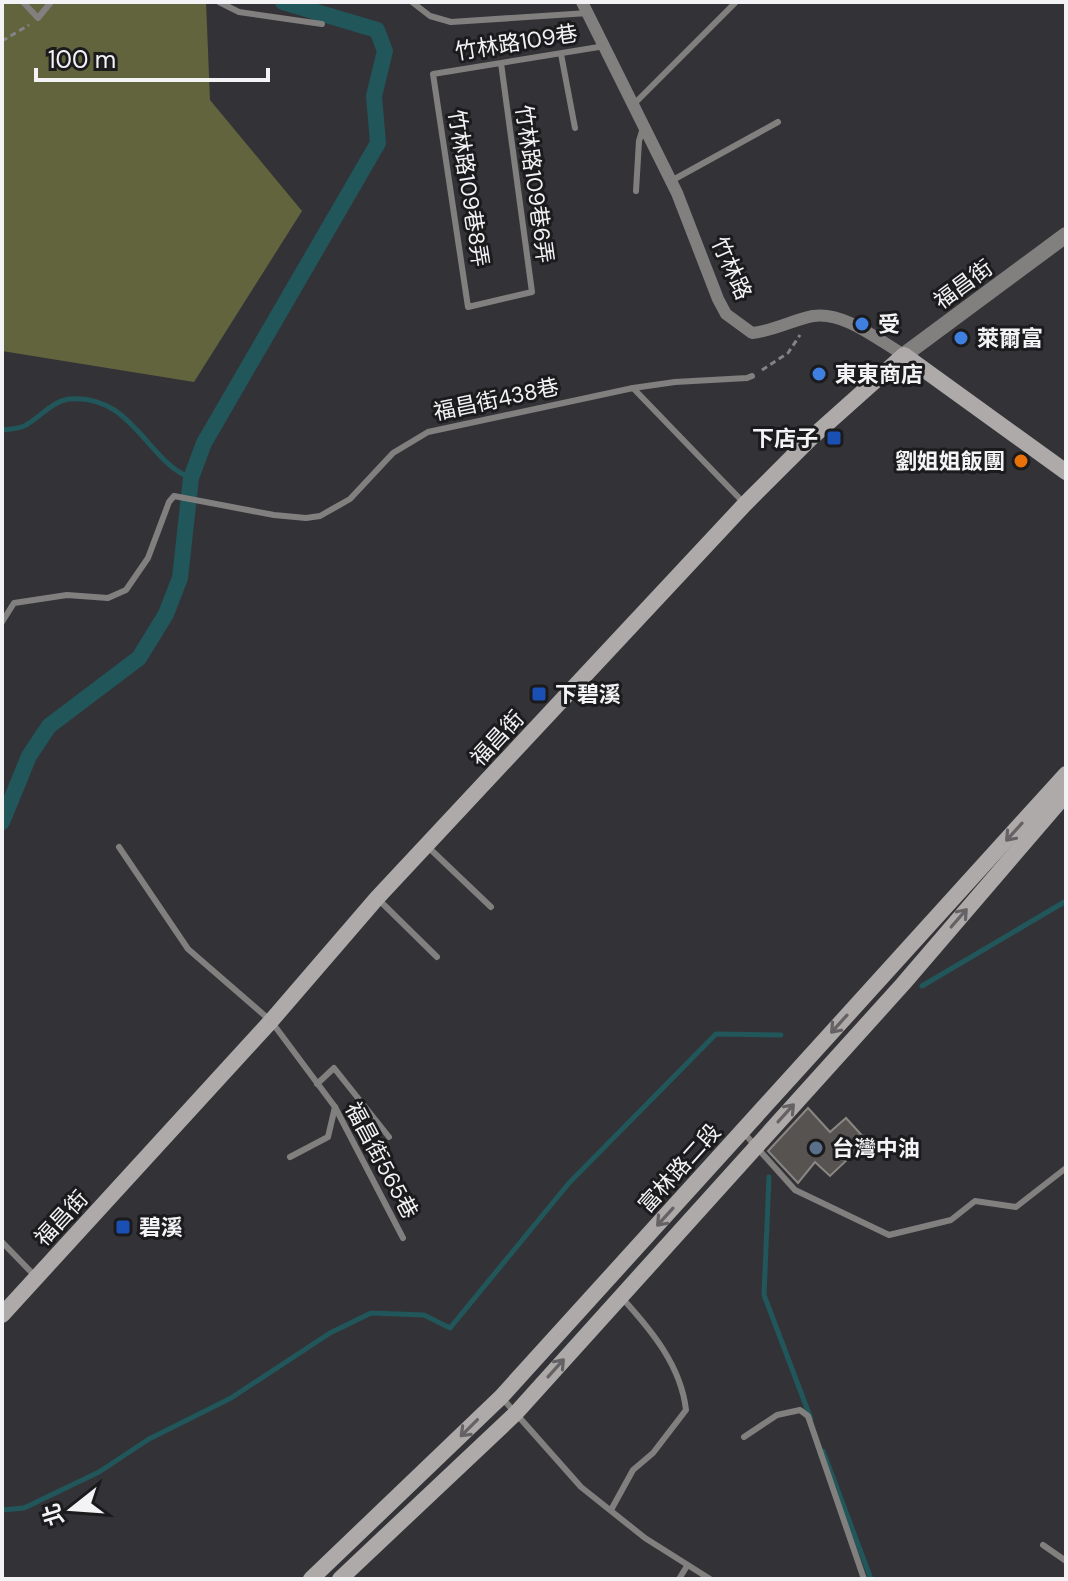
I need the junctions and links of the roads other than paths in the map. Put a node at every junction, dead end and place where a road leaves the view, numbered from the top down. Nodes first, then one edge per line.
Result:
1 (23, 2) edge
2 (51, 2) edge
3 (219, 2) edge
4 (412, 2) edge
5 (736, 2) edge
6 (584, 6) edge
7 (322, 24) dead end
8 (605, 46) junction
9 (561, 54) junction
10 (501, 63) junction
11 (433, 74) joint
12 (634, 104) junction
13 (778, 122) dead end
14 (644, 124) junction
15 (575, 128) dead end
16 (671, 181) junction
17 (636, 191) dead end
18 (1066, 235) edge
19 (468, 307) joint
20 (904, 355) junction
21 (752, 376) road end
22 (633, 388) junction
23 (1066, 472) edge
24 (745, 504) junction
25 (2, 622) edge
26 (1066, 774) edge
27 (1066, 794) edge
28 (426, 846) junction
29 (119, 847) dead end
30 (377, 898) junction
31 (491, 907) dead end
32 (437, 957) dead end
33 (271, 1021) junction
34 (798, 1070) junction
35 (317, 1084) junction
36 (812, 1084) junction
37 (335, 1107) junction
38 (743, 1132) junction
39 (389, 1137) dead end
40 (756, 1146) junction
41 (290, 1157) dead end
42 (1066, 1168) edge
43 (403, 1238) dead end
44 (2, 1242) edge
45 (37, 1277) junction
46 (621, 1296) junction
47 (2, 1315) edge
48 (501, 1397) junction
49 (516, 1413) junction
50 (744, 1437) dead end
51 (385, 1509) junction
52 (611, 1510) junction
53 (400, 1523) junction
54 (1043, 1545) dead end
55 (1066, 1561) edge
56 (687, 1566) junction
57 (311, 1579) edge
58 (340, 1579) edge
59 (679, 1579) edge
60 (710, 1579) edge
61 (864, 1579) edge

1 - 2 lane
3 - 7 lane
4 - 6 lane
5 - 12 lane
6 - 8 street, 竹林路
8 - 9 lane, 竹林路109巷
8 - 12 street, 竹林路
9 - 10 lane, 竹林路109巷
9 - 15 lane
10 - 11 lane, 竹林路109巷
10 - 19 lane, 竹林路109巷6弄
11 - 19 lane, 竹林路109巷8弄
12 - 14 street, 竹林路
13 - 16 lane
14 - 16 street, 竹林路
14 - 17 lane
16 - 20 street, 竹林路
18 - 20 street, 福昌街
20 - 23 main road, 竹林路
20 - 24 main road, 福昌街
21 - 22 lane, 福昌街438巷
22 - 24 lane
22 - 25 lane, 福昌街438巷
24 - 28 main road, 福昌街
26 -> 34 main road, 富林路二段
36 -> 27 main road, 富林路二段
28 - 30 main road, 福昌街
28 - 31 lane
29 - 33 lane, 福昌街565巷
30 - 32 lane
30 - 33 main road, 福昌街
33 - 35 lane, 福昌街565巷
33 - 45 main road, 福昌街
34 - 36 street
34 - 38 main road, 富林路二段
35 - 37 lane, 福昌街565巷
35 - 39 lane
40 -> 36 main road, 富林路二段
37 - 41 lane
37 - 43 lane, 福昌街565巷
38 - 40 lane
38 -> 48 main road, 富林路二段
40 - 42 lane
40 - 46 main road, 富林路二段
44 - 45 lane
45 - 47 main road, 福昌街
49 -> 46 main road, 富林路二段
46 - 52 lane
48 - 49 lane
48 -> 51 main road, 富林路二段
49 - 52 lane
49 - 53 main road, 富林路二段
50 - 61 lane
51 - 53 main road
51 - 57 main road, 富林路二段
52 - 56 lane
53 - 58 main road, 富林路二段
54 - 55 lane
56 - 59 lane
56 - 60 lane

